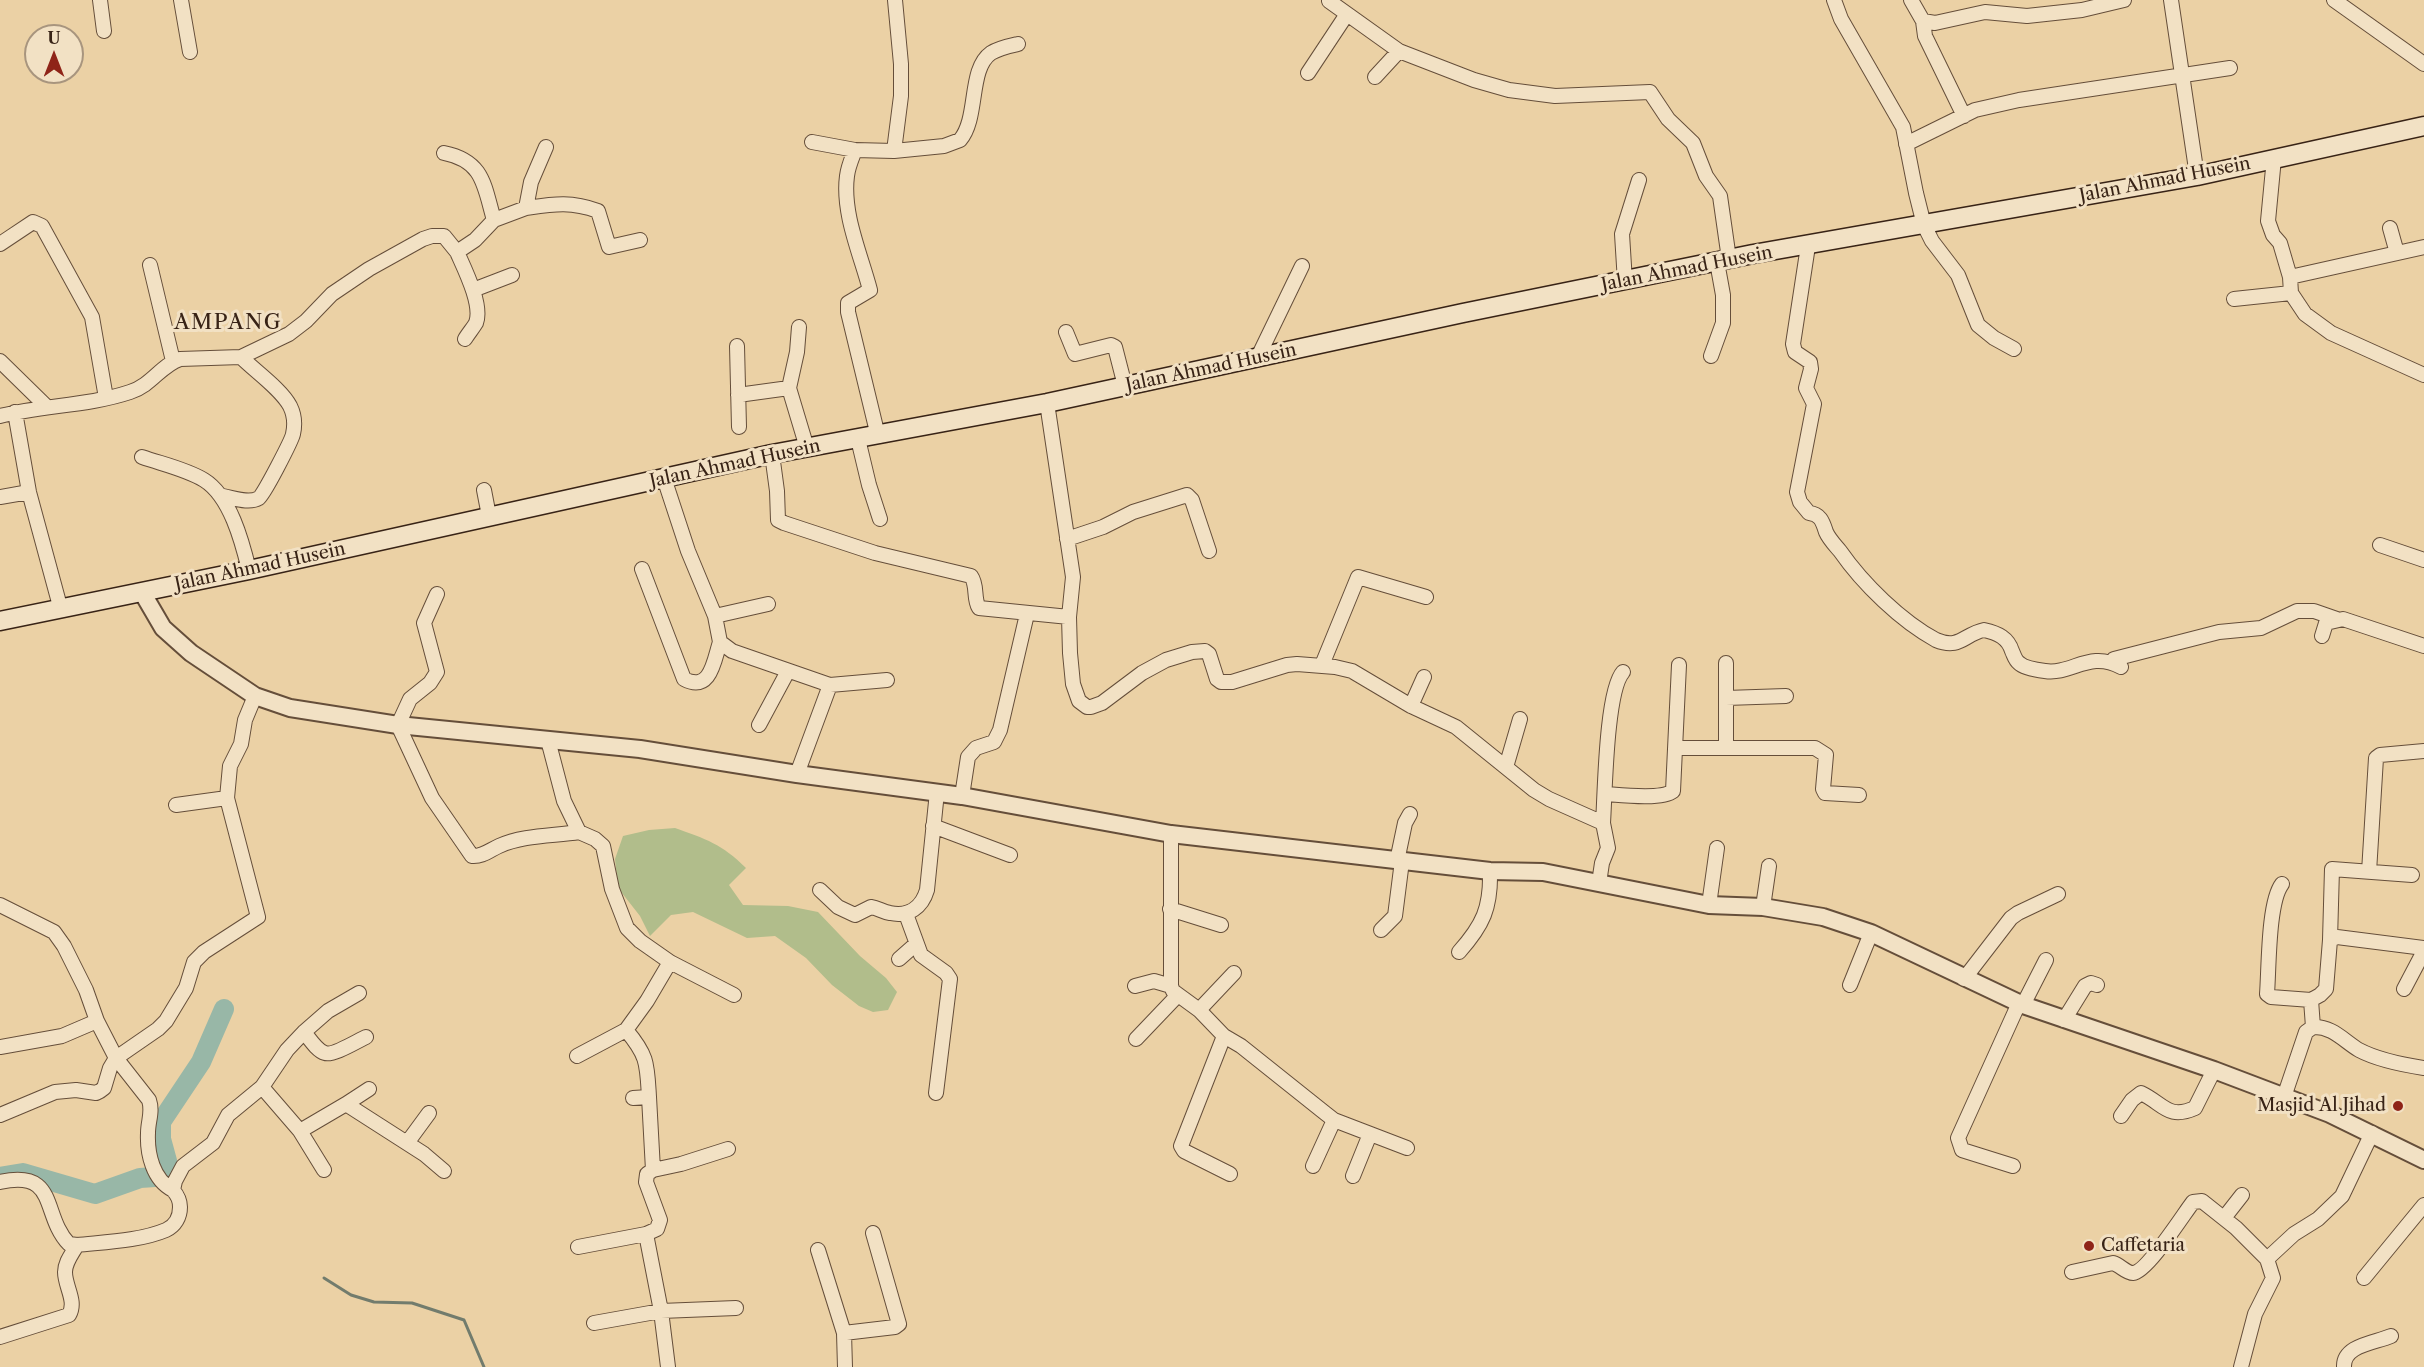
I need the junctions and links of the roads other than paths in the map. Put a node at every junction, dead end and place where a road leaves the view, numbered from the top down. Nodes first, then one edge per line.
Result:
1 (100, 0) edge
2 (181, 0) edge
3 (895, 0) edge
4 (1834, 0) edge
5 (1911, 0) edge
6 (2124, 0) edge
7 (2171, 0) edge
8 (2334, 0) edge
9 (1329, 1) edge
10 (2081, 5) edge
11 (1347, 14) junction
12 (1923, 21) junction
13 (104, 31) dead end
14 (1018, 44) dead end
15 (1399, 51) junction
16 (190, 52) dead end
17 (2424, 64) edge
18 (2230, 68) dead end
19 (1308, 73) dead end
20 (2183, 75) junction
21 (1375, 77) dead end
22 (1964, 116) junction
23 (2424, 126) edge
24 (812, 142) dead end
25 (1906, 144) junction
26 (546, 147) dead end
27 (855, 150) junction
28 (894, 151) junction
29 (444, 153) dead end
30 (2274, 158) junction
31 (2197, 177) junction
32 (1639, 180) dead end
33 (526, 208) junction
34 (494, 220) junction
35 (1924, 225) junction
36 (2390, 228) dead end
37 (640, 240) dead end
38 (0, 244) edge
39 (1808, 246) junction
40 (2424, 248) edge
41 (457, 252) junction
42 (2397, 253) junction
43 (1723, 261) junction
44 (150, 265) dead end
45 (1302, 267) dead end
46 (512, 276) dead end
47 (2289, 277) junction
48 (1625, 282) junction
49 (473, 290) junction
50 (2291, 293) junction
51 (2234, 299) dead end
52 (799, 327) dead end
53 (1066, 332) dead end
54 (465, 339) dead end
55 (737, 346) dead end
56 (2014, 349) dead end
57 (1711, 356) dead end
58 (241, 357) junction
59 (1257, 358) junction
60 (0, 361) edge
61 (173, 361) junction
62 (2424, 375) edge
63 (1125, 386) junction
64 (789, 388) junction
65 (738, 395) junction
66 (106, 398) junction
67 (1047, 403) junction
68 (48, 407) junction
69 (15, 412) junction
70 (0, 416) edge
71 (739, 427) dead end
72 (878, 436) junction
73 (858, 439) junction
74 (807, 448) junction
75 (772, 454) junction
76 (142, 457) dead end
77 (664, 478) junction
78 (484, 490) dead end
79 (29, 492) junction
80 (223, 496) junction
81 (0, 497) edge
82 (489, 516) junction
83 (880, 519) dead end
84 (1067, 539) junction
85 (2380, 545) dead end
86 (1209, 551) dead end
87 (2424, 560) edge
88 (642, 569) dead end
89 (249, 570) junction
90 (142, 592) junction
91 (437, 594) dead end
92 (1426, 597) dead end
93 (768, 604) dead end
94 (61, 610) junction
95 (1027, 614) junction
96 (715, 616) junction
97 (1069, 617) junction
98 (2337, 619) junction
99 (0, 621) edge
100 (2322, 636) dead end
101 (720, 642) junction
102 (2424, 646) edge
103 (1726, 663) dead end
104 (1322, 665) junction
105 (1679, 666) dead end
106 (788, 671) junction
107 (1623, 672) dead end
108 (1424, 677) dead end
109 (887, 680) dead end
110 (830, 685) junction
111 (255, 696) junction
112 (1786, 696) dead end
113 (1726, 698) junction
114 (1411, 706) junction
115 (1520, 719) dead end
116 (759, 725) dead end
117 (398, 726) junction
118 (548, 740) junction
119 (1676, 748) junction
120 (1726, 748) junction
121 (2424, 751) edge
122 (1506, 767) junction
123 (797, 774) junction
124 (937, 792) junction
125 (1605, 794) junction
126 (1859, 795) dead end
127 (962, 796) junction
128 (227, 798) junction
129 (176, 805) dead end
130 (1410, 814) dead end
131 (1604, 823) junction
132 (933, 826) junction
133 (579, 832) junction
134 (1171, 834) junction
135 (1717, 848) dead end
136 (1010, 855) dead end
137 (1400, 861) junction
138 (1769, 866) dead end
139 (1490, 872) junction
140 (2369, 872) junction
141 (2412, 875) dead end
142 (1599, 883) junction
143 (2282, 884) dead end
144 (820, 890) dead end
145 (2058, 894) dead end
146 (0, 905) edge
147 (1709, 905) junction
148 (1763, 907) junction
149 (1170, 909) junction
150 (906, 914) junction
151 (1221, 925) dead end
152 (1381, 930) dead end
153 (1871, 933) junction
154 (2330, 940) junction
155 (916, 944) junction
156 (2424, 950) edge
157 (1459, 952) dead end
158 (898, 959) dead end
159 (2046, 960) dead end
160 (670, 962) junction
161 (1234, 973) dead end
162 (1964, 979) junction
163 (1850, 985) dead end
164 (2097, 985) dead end
165 (1135, 986) dead end
166 (2404, 989) dead end
167 (1175, 991) junction
168 (359, 993) dead end
169 (734, 995) dead end
170 (2311, 1000) junction
171 (2021, 1004) junction
172 (1199, 1010) junction
173 (2064, 1020) junction
174 (97, 1021) junction
175 (2313, 1027) junction
176 (626, 1030) junction
177 (304, 1032) junction
178 (1224, 1036) junction
179 (366, 1037) dead end
180 (1136, 1039) dead end
181 (0, 1047) edge
182 (577, 1056) dead end
183 (116, 1058) junction
184 (2424, 1068) edge
185 (2214, 1070) junction
186 (262, 1087) junction
187 (369, 1089) dead end
188 (936, 1093) dead end
189 (2284, 1096) junction
190 (649, 1097) junction
191 (633, 1098) dead end
192 (346, 1104) junction
193 (429, 1113) dead end
194 (0, 1115) edge
195 (2121, 1116) dead end
196 (1334, 1120) junction
197 (300, 1131) junction
198 (2373, 1133) junction
199 (1370, 1134) junction
200 (406, 1143) junction
201 (1407, 1148) dead end
202 (728, 1149) dead end
203 (2424, 1160) edge
204 (1313, 1166) dead end
205 (2013, 1166) dead end
206 (324, 1170) dead end
207 (653, 1170) junction
208 (444, 1172) dead end
209 (1230, 1174) dead end
210 (1353, 1176) dead end
211 (0, 1182) edge
212 (168, 1187) junction
213 (2242, 1195) dead end
214 (2424, 1205) edge
215 (2224, 1218) junction
216 (873, 1233) dead end
217 (645, 1234) junction
218 (77, 1245) junction
219 (578, 1246) dead end
220 (818, 1250) dead end
221 (2266, 1259) junction
222 (2072, 1272) dead end
223 (2364, 1278) dead end
224 (736, 1308) dead end
225 (662, 1311) junction
226 (594, 1323) dead end
227 (844, 1333) junction
228 (2391, 1336) dead end
229 (0, 1337) edge
230 (668, 1367) edge
231 (845, 1367) edge
232 (2241, 1367) edge
233 (2344, 1367) edge

1 - 13 street
2 - 16 street
3 - 28 street
4 - 25 street
5 - 12 street
6 - 10 street
7 - 20 street
8 - 17 street
9 - 11 street
10 - 12 street
11 - 15 street
11 - 19 street
12 - 22 street
14 - 28 street
15 - 21 street
15 - 43 street
18 - 20 street
20 - 22 street
20 - 31 street
22 - 25 street
23 - 30 main road, Jalan Ahmad Husein
24 - 27 street
25 - 35 street
26 - 33 street
27 - 28 street
27 - 72 street
29 - 34 street
30 - 31 main road, Jalan Ahmad Husein
30 - 47 street
31 - 35 main road, Jalan Ahmad Husein
32 - 48 street
33 - 34 street
33 - 37 street
34 - 41 street
35 - 39 main road, Jalan Ahmad Husein
35 - 56 street
36 - 42 street
38 - 66 street
39 - 43 main road, Jalan Ahmad Husein
39 - 98 street
40 - 42 street
41 - 49 street
41 - 58 street
42 - 47 street
43 - 48 main road, Jalan Ahmad Husein
43 - 57 street
44 - 61 street
45 - 59 street
46 - 49 street
47 - 50 street
48 - 59 main road, Jalan Ahmad Husein
49 - 54 street
50 - 51 street
50 - 62 street
52 - 64 street
53 - 63 street
55 - 65 street
58 - 61 street
58 - 80 street
59 - 63 main road, Jalan Ahmad Husein
60 - 68 street
61 - 66 street
63 - 67 main road, Jalan Ahmad Husein
64 - 65 street
64 - 74 street
65 - 71 street
66 - 68 street
67 - 72 main road, Jalan Ahmad Husein
67 - 84 street
68 - 69 street
69 - 70 street
69 - 79 street
72 - 73 main road, Jalan Ahmad Husein
73 - 74 main road, Jalan Ahmad Husein
73 - 83 street
74 - 75 main road, Jalan Ahmad Husein
75 - 77 main road, Jalan Ahmad Husein
75 - 95 street
76 - 80 street
77 - 82 main road, Jalan Ahmad Husein
77 - 96 street
78 - 82 street
79 - 81 street
79 - 94 street
80 - 89 street
82 - 89 main road, Jalan Ahmad Husein
84 - 86 street
84 - 97 street
85 - 87 street
88 - 101 street
89 - 90 main road, Jalan Ahmad Husein
90 - 94 main road, Jalan Ahmad Husein
90 - 111 street
91 - 117 street
92 - 104 street
93 - 96 street
94 - 99 main road, Jalan Ahmad Husein
95 - 97 street
95 - 127 street
96 - 101 street
97 - 104 street
98 - 100 street
98 - 102 street
101 - 106 street
103 - 113 street
104 - 114 street
105 - 119 street
106 - 110 street
106 - 116 street
107 - 125 street
108 - 114 street
109 - 110 street
110 - 123 street
111 - 117 street
111 - 128 street
112 - 113 street
113 - 120 street
114 - 122 street
115 - 122 street
117 - 118 street
117 - 133 street
118 - 123 street
118 - 133 street
119 - 120 street
119 - 125 street
120 - 126 street
121 - 140 street
122 - 131 street
123 - 124 street
124 - 127 street
124 - 132 street
125 - 131 street
127 - 134 street
128 - 129 street
128 - 183 street
130 - 137 street
131 - 142 street
132 - 136 street
132 - 150 street
133 - 160 street
134 - 137 street
134 - 149 street
135 - 147 street
137 - 139 street
137 - 152 street
138 - 148 street
139 - 142 street
139 - 157 street
140 - 141 street
140 - 154 street
142 - 147 street
143 - 170 street
144 - 150 street
145 - 162 street
146 - 174 street
147 - 148 street
148 - 153 street
149 - 151 street
149 - 167 street
150 - 155 street
153 - 162 street
153 - 163 street
154 - 156 street
154 - 170 street
155 - 158 street
155 - 188 street
156 - 166 street
159 - 171 street
160 - 169 street
160 - 176 street
161 - 172 street
162 - 171 street
164 - 173 street
165 - 167 street
167 - 172 street
167 - 180 street
168 - 177 street
170 - 175 street
171 - 173 street
171 - 205 street
172 - 178 street
173 - 185 street
174 - 181 street
174 - 183 street
175 - 184 street
175 - 189 street
176 - 182 street
176 - 190 street
177 - 179 street
177 - 186 street
178 - 196 street
178 - 209 street
183 - 194 street
183 - 212 street
185 - 189 street
185 - 195 street
186 - 197 street
186 - 212 street
187 - 192 street
189 - 198 street
190 - 191 street
190 - 207 street
192 - 197 street
192 - 200 street
193 - 200 street
196 - 199 street
196 - 204 street
197 - 206 street
198 - 203 street
198 - 221 street
199 - 201 street
199 - 210 street
200 - 208 street
202 - 207 street
207 - 217 street
211 - 218 street
212 - 218 street
213 - 215 street
214 - 223 street
215 - 221 street
215 - 222 street
216 - 227 street
217 - 219 street
217 - 225 street
218 - 229 street
220 - 227 street
221 - 232 street
224 - 225 street
225 - 226 street
225 - 230 street
227 - 231 street
228 - 233 street

